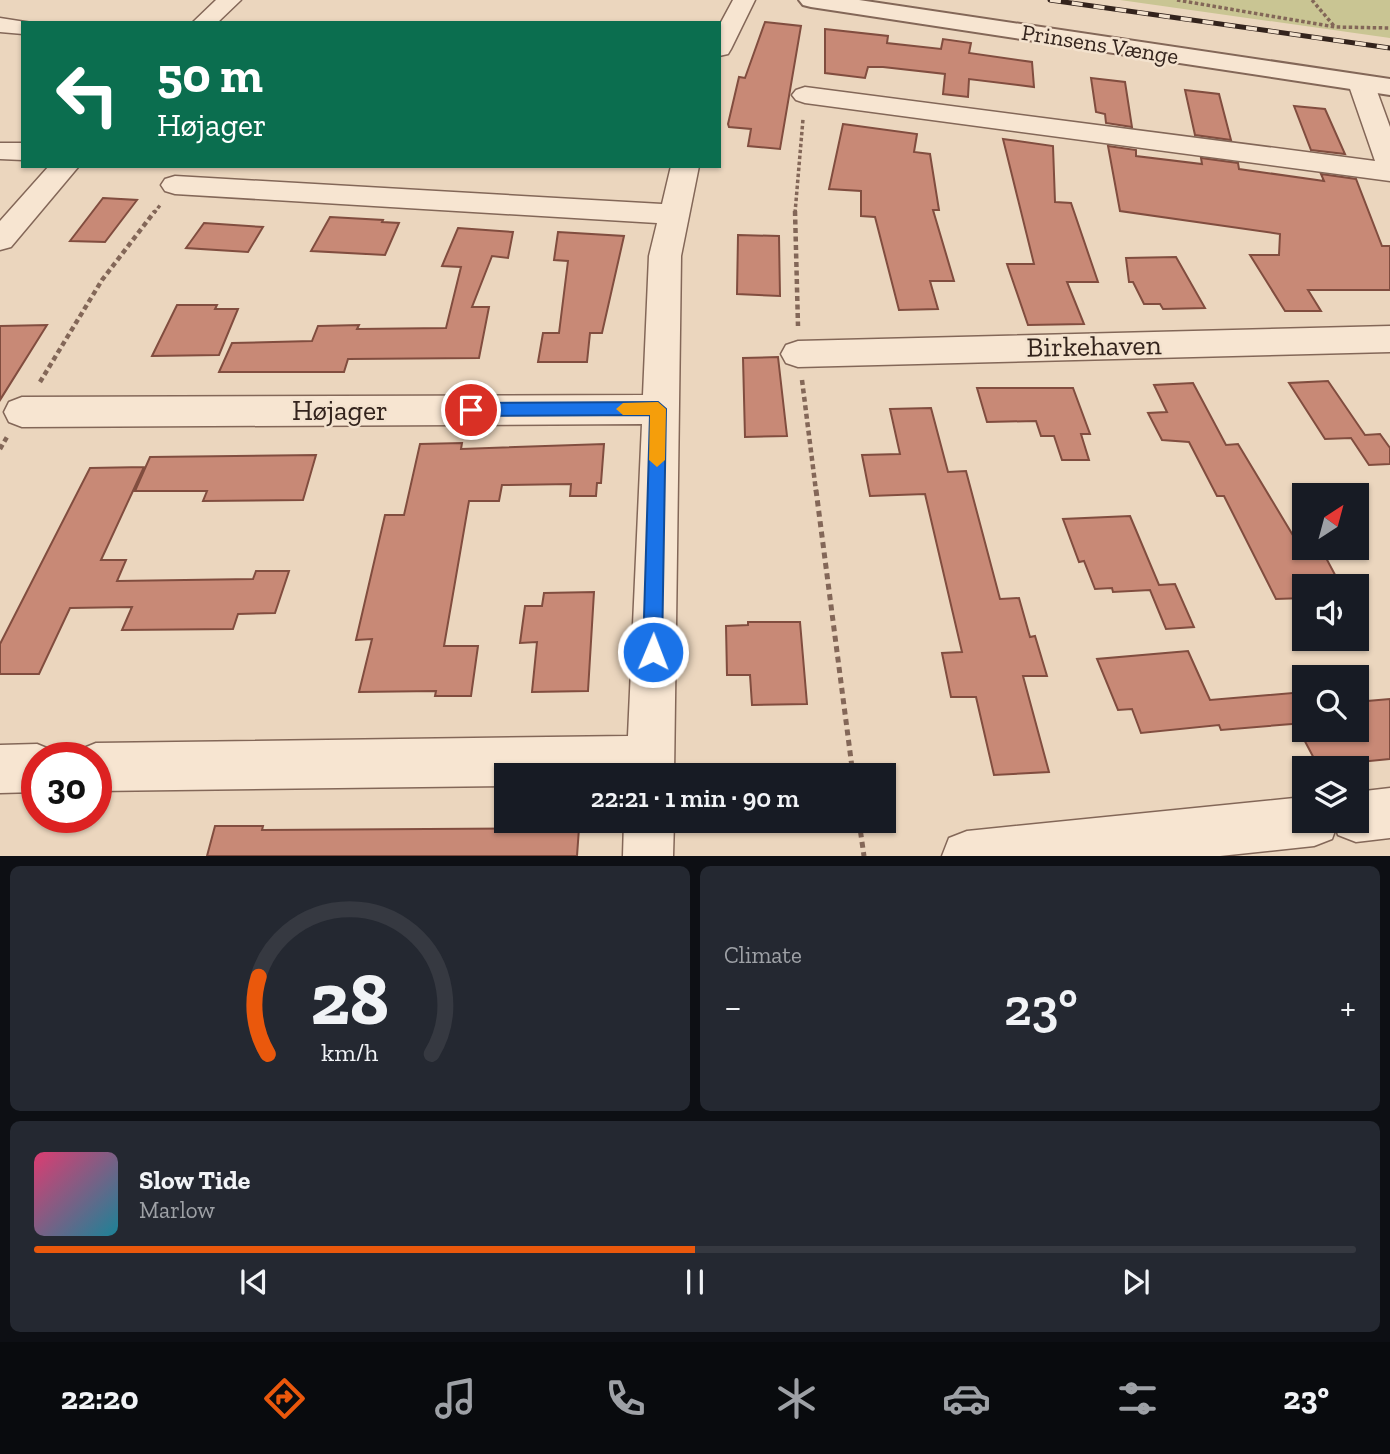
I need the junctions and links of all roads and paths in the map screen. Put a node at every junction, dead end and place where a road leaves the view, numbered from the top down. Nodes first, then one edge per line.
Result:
1 (230, 0) edge
2 (744, 0) edge
3 (811, 0) edge
4 (1177, 0) edge
5 (1312, 0) edge
6 (205, 21) edge
7 (0, 25) edge
8 (21, 27) edge
9 (1335, 27) junction
10 (1390, 28) edge
11 (721, 45) edge
12 (1361, 83) junction
13 (1390, 87) edge
14 (805, 94) joint
15 (1385, 139) edge
16 (0, 151) edge
17 (21, 152) edge
18 (1390, 165) edge
19 (63, 168) edge
20 (684, 168) edge
21 (1390, 172) edge
22 (175, 185) joint
23 (673, 214) junction
24 (0, 240) edge
25 (1390, 339) edge
26 (798, 354) junction
27 (658, 409) junction
28 (22, 412) junction
29 (0, 449) edge
30 (650, 763) edge
31 (851, 763) edge
32 (112, 767) edge
33 (494, 767) edge
34 (0, 768) edge
35 (21, 768) edge
36 (1390, 813) edge
37 (1369, 815) edge
38 (1292, 823) edge
39 (649, 833) edge
40 (861, 833) edge
41 (648, 856) edge
42 (864, 856) edge
43 (967, 856) edge

1 - 6 street
2 - 11 street
3 - 12 street, Prinsens Vænge
4 - 9 path
5 - 9 path
7 - 8 street
9 - 10 path
12 - 13 street, Prinsens Vænge
12 - 15 street
14 - 21 street
14 - 26 path
15 - 18 street
16 - 17 street
19 - 24 street
20 - 23 street
22 - 23 street
22 - 28 path
23 - 27 street
25 - 26 street, Birkehaven
26 - 31 path
27 - 28 street, Højager
27 - 30 street
28 - 29 path
32 - 33 street
34 - 35 street
36 - 37 street
38 - 43 street
39 - 41 street
40 - 42 path

